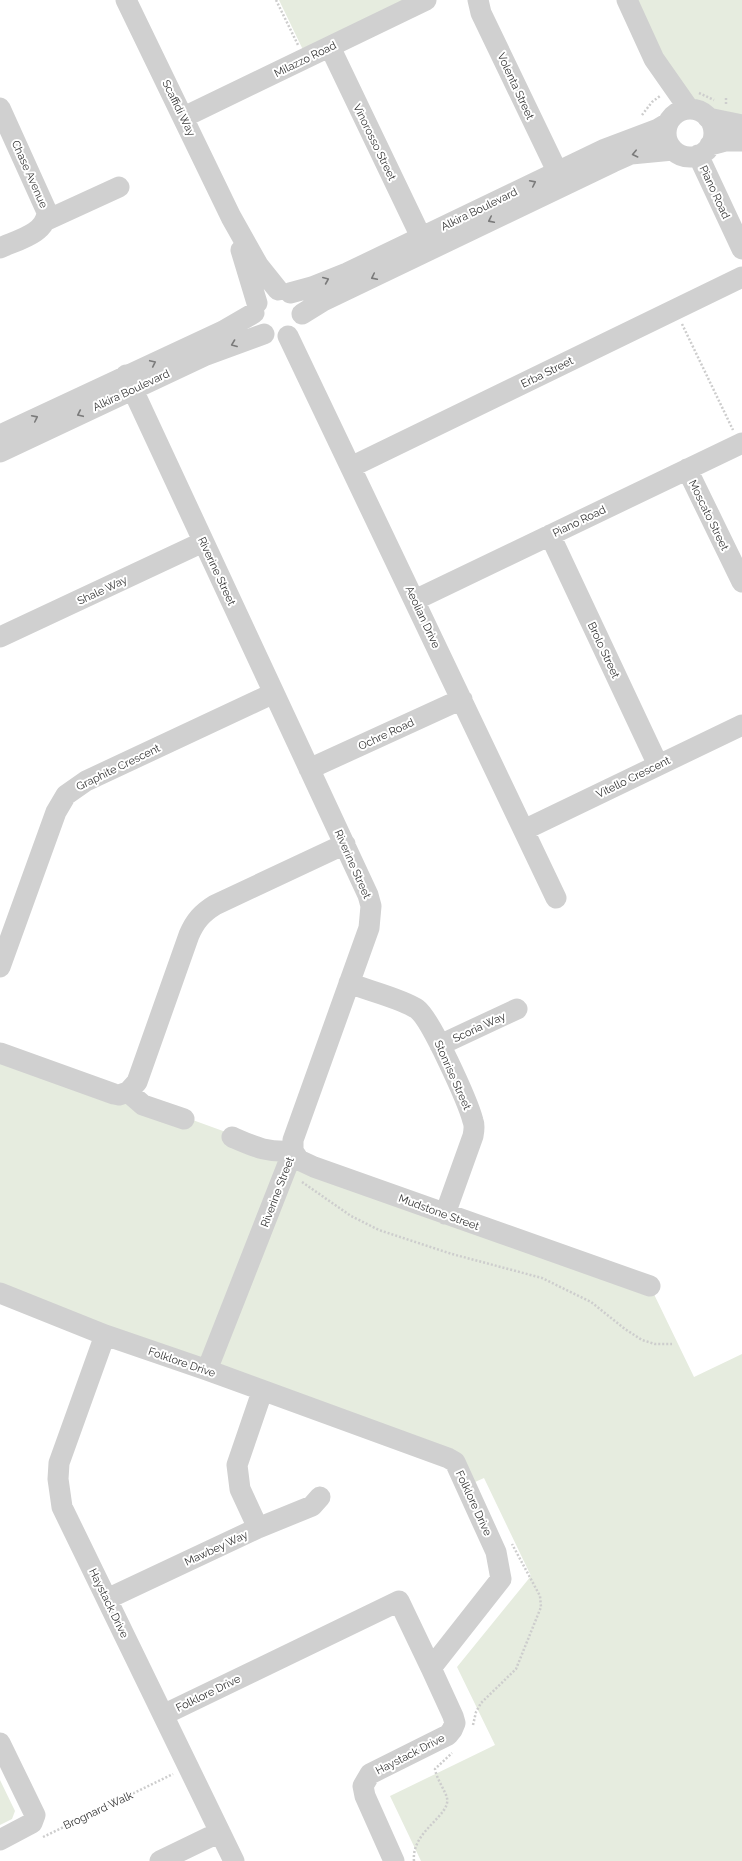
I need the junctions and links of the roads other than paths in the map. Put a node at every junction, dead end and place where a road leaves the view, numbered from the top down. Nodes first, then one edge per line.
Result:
1 (126, 0) edge
2 (426, 0) edge
3 (478, 0) edge
4 (627, 0) edge
5 (330, 47) junction
6 (654, 59) junction
7 (0, 108) edge
8 (689, 109) junction
9 (184, 117) junction
10 (708, 118) junction
11 (669, 121) junction
12 (742, 125) edge
13 (742, 141) edge
14 (673, 150) junction
15 (704, 150) junction
16 (557, 171) junction
17 (119, 187) dead end
18 (231, 217) junction
19 (47, 220) junction
20 (421, 237) junction
21 (0, 248) edge
22 (742, 249) edge
23 (742, 277) edge
24 (284, 292) junction
25 (255, 308) junction
26 (302, 314) junction
27 (264, 334) junction
28 (288, 336) junction
29 (130, 382) junction
30 (0, 435) edge
31 (741, 443) edge
32 (0, 452) edge
33 (351, 467) junction
34 (687, 469) junction
35 (550, 535) junction
36 (203, 542) junction
37 (742, 582) edge
38 (415, 600) junction
39 (0, 637) edge
40 (274, 693) junction
41 (462, 699) junction
42 (742, 725) edge
43 (658, 765) junction
44 (309, 769) junction
45 (524, 830) junction
46 (345, 844) junction
47 (556, 898) dead end
48 (0, 967) edge
49 (349, 983) junction
50 (517, 1009) dead end
51 (440, 1044) junction
52 (0, 1053) edge
53 (128, 1092) junction
54 (184, 1120) dead end
55 (232, 1137) dead end
56 (293, 1151) junction
57 (445, 1214) junction
58 (650, 1286) dead end
59 (0, 1293) edge
60 (105, 1335) junction
61 (207, 1370) junction
62 (262, 1392) junction
63 (320, 1497) dead end
64 (258, 1528) junction
65 (107, 1599) junction
66 (431, 1668) junction
67 (163, 1715) junction
68 (0, 1743) edge
69 (220, 1832) junction
70 (0, 1840) edge
71 (160, 1861) edge
72 (234, 1861) edge
73 (394, 1861) edge

1 - 9 street, Scaffidi Way
2 - 5 street, Milazzo Road
3 - 16 street, Volenta Street
4 - 6 street
5 - 9 street, Milazzo Road
5 - 20 street, Vinorosso Street
6 - 8 street
6 - 11 street
7 - 19 street, Chase Avenue
8 - 10 street
8 - 11 street
9 - 18 street, Scaffidi Way
10 - 12 street
10 - 15 street
11 - 14 street
11 - 16 street, Alkira Boulevard
13 - 15 street
14 - 15 street
14 -> 26 street, Alkira Boulevard
15 - 22 street, Piano Road
20 -> 16 street, Alkira Boulevard
17 - 19 street, Chase Avenue
18 - 24 street, Scaffidi Way
18 - 25 street, Scaffidi Way
19 - 21 street, Chase Avenue
24 -> 20 street, Alkira Boulevard
23 - 33 street, Erba Street
24 - 25 street
24 - 26 street
25 - 27 street
29 -> 25 street, Alkira Boulevard
26 - 28 street
27 - 28 street
27 -> 29 street, Alkira Boulevard
28 - 33 street, Aeolian Drive
30 -> 29 street, Alkira Boulevard
29 -> 32 street, Alkira Boulevard
29 - 36 street, Riverine Street
31 - 34 street, Piano Road
33 - 38 street, Aeolian Drive
34 - 35 street, Piano Road
34 - 37 street, Moscato Street
35 - 38 street, Piano Road
35 - 43 street, Brolo Street
36 - 39 street, Shale Way
36 - 40 street, Riverine Street
38 - 41 street, Aeolian Drive
40 - 44 street, Riverine Street
40 - 48 street, Graphite Crescent
41 - 44 street, Ochre Road
41 - 45 street, Aeolian Drive
42 - 43 street, Vitello Crescent
43 - 45 street, Vitello Crescent
44 - 46 street, Riverine Street
45 - 47 street, Aeolian Drive
46 - 49 street, Riverine Street
46 - 53 street
49 - 51 street, Stonrise Street
49 - 56 street, Riverine Street
50 - 51 street, Scoria Way
51 - 57 street, Stonrise Street
52 - 53 street
53 - 54 street
55 - 56 street
56 - 57 street, Mudstone Street
56 - 61 street, Riverine Street
57 - 58 street, Mudstone Street
59 - 60 street, Folklore Drive
60 - 61 street, Folklore Drive
60 - 65 street, Haystack Drive
61 - 62 street, Folklore Drive
62 - 64 street, Mawbey Way
62 - 66 street, Folklore Drive
63 - 64 street
64 - 65 street, Mawbey Way
65 - 67 street, Haystack Drive
66 - 67 street, Folklore Drive
66 - 73 street, Haystack Drive
67 - 69 street, Haystack Drive
68 - 70 street
69 - 71 street
69 - 72 street, Haystack Drive

